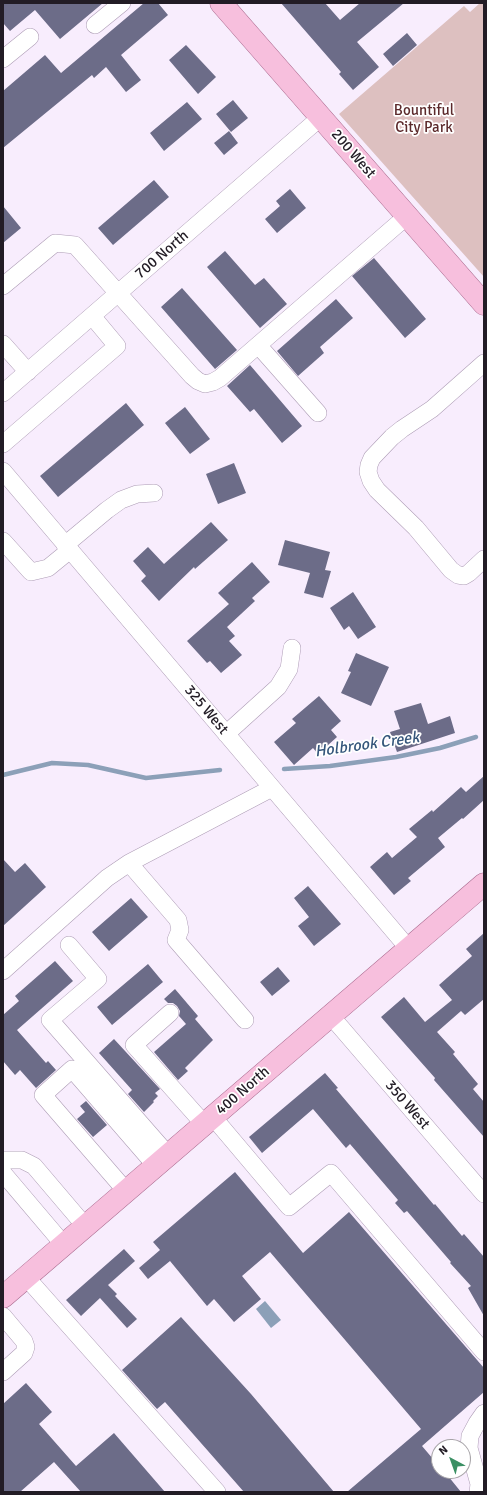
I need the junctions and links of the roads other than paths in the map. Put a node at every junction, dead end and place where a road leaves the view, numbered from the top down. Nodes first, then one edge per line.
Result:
1 (122, 3) edge
2 (222, 3) edge
3 (95, 24) dead end
4 (30, 37) dead end
5 (3, 59) edge
6 (321, 117) junction
7 (407, 216) junction
8 (3, 286) edge
9 (117, 294) junction
10 (484, 304) edge
11 (92, 316) junction
12 (3, 344) edge
13 (258, 345) junction
14 (484, 363) edge
15 (28, 372) junction
16 (3, 393) edge
17 (318, 413) dead end
18 (3, 444) edge
19 (3, 471) edge
20 (154, 493) dead end
21 (3, 541) edge
22 (68, 547) junction
23 (484, 559) edge
24 (292, 648) dead end
25 (226, 734) junction
26 (272, 788) junction
27 (129, 863) junction
28 (484, 884) edge
29 (69, 945) dead end
30 (409, 949) junction
31 (3, 971) edge
32 (170, 1013) dead end
33 (330, 1016) junction
34 (244, 1020) dead end
35 (208, 1121) junction
36 (3, 1160) edge
37 (162, 1160) junction
38 (3, 1173) edge
39 (126, 1191) junction
40 (484, 1194) edge
41 (85, 1226) junction
42 (64, 1244) junction
43 (26, 1277) junction
44 (3, 1297) edge
45 (3, 1316) edge
46 (484, 1352) edge
47 (3, 1372) edge
48 (484, 1413) edge
49 (217, 1492) edge
50 (478, 1492) edge

1 - 3 street
2 - 6 main road, 200 West
4 - 5 street
6 - 7 main road, 200 West
6 - 9 street, 700 North
7 - 10 main road, 200 West
7 - 13 street
8 - 9 street
9 - 11 street, 700 North
9 - 13 street
11 - 15 street, 700 North
11 - 18 street
12 - 15 street
13 - 17 street
14 - 23 street
15 - 16 street, 700 North
19 - 22 street, 325 West
20 - 22 street
21 - 22 street
22 - 25 street, 325 West
24 - 25 street
25 - 26 street, 325 West
26 - 27 street
26 - 30 street, 325 West
27 - 31 street
27 - 34 street
28 - 30 main road, 400 North
29 - 37 street
30 - 33 main road, 400 North
32 - 35 street
33 - 35 main road, 400 North
33 - 40 street, 350 West
35 - 37 main road, 400 North
35 - 46 street
36 - 41 street
37 - 39 main road, 400 North
37 - 39 street
38 - 42 street
39 - 41 main road, 400 North
41 - 42 main road, 400 North
42 - 43 main road, 400 North
43 - 44 main road, 400 North
43 - 49 street
45 - 47 street
48 - 50 street

